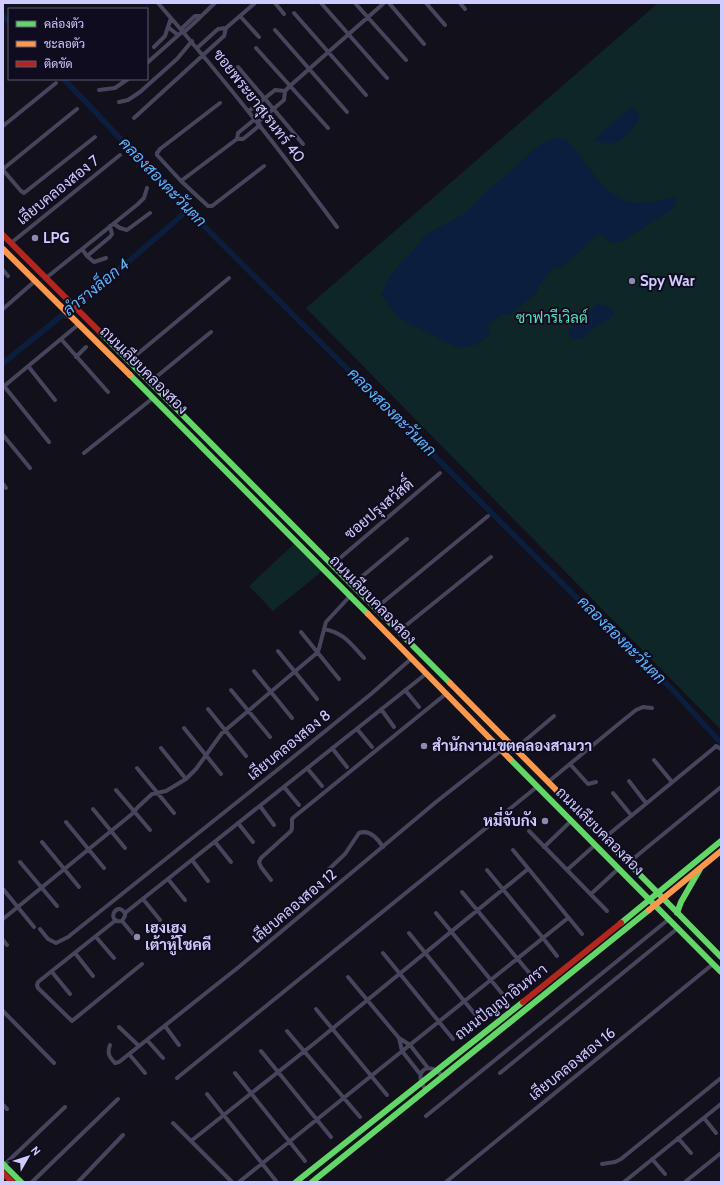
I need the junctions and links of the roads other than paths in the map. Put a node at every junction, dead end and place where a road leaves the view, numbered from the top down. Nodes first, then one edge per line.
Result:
1 (158, 3) edge
2 (215, 3) edge
3 (255, 3) edge
4 (275, 3) edge
5 (321, 3) edge
6 (355, 3) edge
7 (384, 3) edge
8 (389, 3) edge
9 (426, 3) edge
10 (460, 3) edge
11 (465, 9) dead end
12 (294, 13) dead end
13 (284, 14) dead end
14 (240, 16) junction
15 (368, 17) junction
16 (171, 18) junction
17 (445, 25) dead end
18 (168, 27) junction
19 (226, 28) junction
20 (275, 30) dead end
21 (182, 31) junction
22 (348, 34) junction
23 (178, 35) junction
24 (259, 37) dead end
25 (192, 41) junction
26 (424, 44) dead end
27 (154, 47) dead end
28 (197, 48) junction
29 (256, 48) dead end
30 (328, 52) junction
31 (204, 56) junction
32 (406, 60) dead end
33 (148, 62) edge
34 (238, 67) dead end
35 (309, 69) junction
36 (387, 78) dead end
37 (127, 80) edge
38 (56, 83) dead end
39 (290, 85) junction
40 (99, 90) dead end
41 (285, 91) junction
42 (366, 95) dead end
43 (265, 98) junction
44 (119, 102) dead end
45 (220, 103) dead end
46 (77, 109) dead end
47 (274, 109) junction
48 (249, 111) junction
49 (347, 112) dead end
50 (134, 118) dead end
51 (258, 122) junction
52 (3, 126) edge
53 (328, 128) dead end
54 (95, 137) dead end
55 (237, 139) junction
56 (303, 144) dead end
57 (120, 155) dead end
58 (264, 166) dead end
59 (3, 169) edge
60 (182, 181) junction
61 (147, 188) dead end
62 (150, 213) dead end
63 (112, 225) junction
64 (337, 227) dead end
65 (3, 235) edge
66 (11, 243) junction
67 (82, 249) junction
68 (4, 252) edge
69 (87, 256) junction
70 (106, 258) dead end
71 (3, 270) edge
72 (8, 276) dead end
73 (46, 278) junction
74 (229, 278) dead end
75 (35, 281) junction
76 (3, 308) edge
77 (79, 324) junction
78 (211, 332) dead end
79 (60, 339) junction
80 (86, 347) dead end
81 (76, 357) junction
82 (129, 361) junction
83 (28, 366) junction
84 (150, 382) junction
85 (4, 386) edge
86 (108, 392) dead end
87 (153, 398) junction
88 (55, 400) dead end
89 (3, 435) edge
90 (49, 442) dead end
91 (84, 453) dead end
92 (30, 468) dead end
93 (440, 473) dead end
94 (488, 516) dead end
95 (407, 538) dead end
96 (491, 557) dead end
97 (333, 564) junction
98 (353, 584) junction
99 (351, 596) junction
100 (376, 608) junction
101 (324, 629) junction
102 (400, 631) junction
103 (301, 632) dead end
104 (278, 651) dead end
105 (318, 652) junction
106 (364, 658) dead end
107 (412, 658) junction
108 (254, 671) dead end
109 (295, 672) junction
110 (427, 673) junction
111 (339, 679) dead end
112 (231, 690) dead end
113 (405, 690) junction
114 (271, 692) junction
115 (446, 693) junction
116 (316, 699) dead end
117 (419, 707) dead end
118 (208, 708) dead end
119 (652, 708) dead end
120 (381, 709) junction
121 (248, 711) junction
122 (554, 716) dead end
123 (292, 718) dead end
124 (394, 727) dead end
125 (184, 728) dead end
126 (357, 729) junction
127 (225, 730) junction
128 (270, 737) dead end
129 (372, 747) dead end
130 (161, 748) dead end
131 (332, 748) junction
132 (515, 749) junction
133 (721, 749) edge
134 (502, 750) junction
135 (206, 756) junction
136 (246, 756) dead end
137 (654, 760) dead end
138 (570, 764) junction
139 (347, 767) dead end
140 (137, 768) dead end
141 (307, 768) junction
142 (535, 769) junction
143 (222, 774) dead end
144 (528, 776) junction
145 (186, 779) junction
146 (629, 781) dead end
147 (548, 782) junction
148 (596, 782) dead end
149 (672, 782) junction
150 (322, 786) dead end
151 (538, 786) junction
152 (284, 787) junction
153 (721, 787) edge
154 (116, 790) dead end
155 (157, 793) junction
156 (613, 793) dead end
157 (646, 803) junction
158 (299, 805) dead end
159 (260, 806) junction
160 (93, 809) dead end
161 (135, 811) junction
162 (174, 813) dead end
163 (631, 815) junction
164 (571, 821) junction
165 (66, 822) dead end
166 (238, 823) junction
167 (274, 825) dead end
168 (150, 830) dead end
169 (111, 831) junction
170 (529, 831) dead end
171 (603, 839) junction
172 (42, 842) dead end
173 (215, 842) junction
174 (253, 842) dead end
175 (721, 842) edge
176 (595, 845) junction
177 (384, 847) junction
178 (544, 847) junction
179 (125, 848) dead end
180 (89, 849) junction
181 (513, 850) dead end
182 (721, 851) edge
183 (192, 860) junction
184 (20, 862) dead end
185 (231, 862) dead end
186 (628, 863) junction
187 (104, 868) dead end
188 (700, 868) junction
189 (64, 869) junction
190 (528, 869) junction
191 (618, 869) junction
192 (328, 870) dead end
193 (487, 870) dead end
194 (567, 870) junction
195 (168, 879) junction
196 (271, 880) dead end
197 (208, 881) dead end
198 (79, 887) dead end
199 (41, 888) junction
200 (3, 889) edge
201 (502, 889) junction
202 (462, 892) dead end
203 (591, 894) junction
204 (657, 894) junction
205 (143, 899) junction
206 (662, 899) junction
207 (184, 900) dead end
208 (652, 902) junction
209 (56, 906) dead end
210 (18, 907) junction
211 (477, 910) junction
212 (607, 911) dead end
213 (125, 913) junction
214 (436, 913) dead end
215 (677, 913) junction
216 (568, 918) junction
217 (3, 919) edge
218 (669, 919) junction
219 (116, 920) junction
220 (122, 920) junction
221 (160, 920) dead end
222 (34, 927) dead end
223 (678, 928) junction
224 (40, 929) dead end
225 (451, 931) junction
226 (410, 933) dead end
227 (582, 934) dead end
228 (96, 936) junction
229 (543, 938) junction
230 (137, 939) dead end
231 (3, 940) edge
232 (8, 945) dead end
233 (425, 952) junction
234 (75, 953) junction
235 (383, 953) dead end
236 (557, 956) dead end
237 (721, 957) edge
238 (114, 958) dead end
239 (517, 959) junction
240 (142, 964) dead end
241 (714, 964) junction
242 (52, 972) junction
243 (399, 972) junction
244 (721, 972) edge
245 (531, 975) dead end
246 (93, 976) dead end
247 (348, 977) dead end
248 (491, 980) junction
249 (70, 994) dead end
250 (504, 996) dead end
251 (366, 1000) junction
252 (465, 1001) junction
253 (316, 1009) dead end
254 (3, 1011) edge
255 (478, 1018) dead end
256 (439, 1022) junction
257 (165, 1026) junction
258 (119, 1027) dead end
259 (332, 1028) junction
260 (287, 1031) dead end
261 (399, 1038) junction
262 (147, 1040) junction
263 (453, 1040) dead end
264 (410, 1044) junction
265 (110, 1045) dead end
266 (178, 1045) dead end
267 (139, 1046) junction
268 (261, 1051) dead end
269 (304, 1051) junction
270 (402, 1052) junction
271 (129, 1054) junction
272 (163, 1058) dead end
273 (54, 1063) dead end
274 (428, 1068) junction
275 (437, 1070) junction
276 (278, 1071) junction
277 (145, 1073) dead end
278 (235, 1073) dead end
279 (500, 1073) dead end
280 (420, 1074) junction
281 (372, 1076) junction
282 (442, 1076) junction
283 (177, 1078) dead end
284 (721, 1078) edge
285 (421, 1083) junction
286 (426, 1090) junction
287 (250, 1093) junction
288 (207, 1094) dead end
289 (387, 1094) dead end
290 (345, 1098) junction
291 (118, 1100) dead end
292 (721, 1104) edge
293 (65, 1107) dead end
294 (224, 1114) junction
295 (426, 1116) dead end
296 (360, 1117) dead end
297 (704, 1118) junction
298 (318, 1120) junction
299 (173, 1123) dead end
300 (716, 1133) dead end
301 (123, 1135) dead end
302 (331, 1137) dead end
303 (678, 1138) junction
304 (191, 1141) junction
305 (289, 1142) junction
306 (690, 1153) dead end
307 (721, 1153) edge
308 (652, 1159) junction
309 (305, 1161) dead end
310 (263, 1163) junction
311 (602, 1164) dead end
312 (3, 1165) edge
313 (3, 1173) edge
314 (665, 1174) dead end
315 (626, 1181) edge
316 (12, 1182) edge
317 (21, 1182) edge
318 (32, 1182) edge
319 (78, 1182) edge
320 (232, 1182) edge
321 (239, 1182) edge
322 (276, 1182) edge
323 (296, 1182) edge
324 (312, 1182) edge
325 (446, 1182) edge
326 (685, 1182) edge

1 - 16 street, ซอยพระยาสุเรนทร์ 40
2 - 21 street
3 - 14 street
4 - 13 street
5 - 22 street
6 - 15 street
7 - 15 street
8 - 26 street
9 - 17 street
10 - 11 street
12 - 30 street
14 - 19 street
14 - 24 street
15 - 22 street
15 - 32 street
16 - 18 street
16 - 21 street, ซอยพระยาสุเรนทร์ 40
18 - 23 street
18 - 27 street
19 - 28 street
19 - 31 street
20 - 35 street
21 - 23 street
21 - 25 street, ซอยพระยาสุเรนทร์ 40
22 - 30 street
22 - 36 street
23 - 33 street
25 - 28 street, ซอยพระยาสุเรนทร์ 40
25 - 44 street
28 - 31 street, ซอยพระยาสุเรนทร์ 40
29 - 39 street
30 - 35 street
30 - 42 street
31 - 48 street, ซอยพระยาสุเรนทร์ 40
31 - 50 street
34 - 43 street
35 - 39 street
35 - 49 street
37 - 40 street
38 - 52 street
39 - 41 street
39 - 53 street
41 - 43 street
41 - 47 street
43 - 47 street
43 - 48 street
45 - 60 street
46 - 59 street
47 - 51 street
47 - 56 street
48 - 51 street, ซอยพระยาสุเรนทร์ 40
51 - 55 street
51 - 55 street
51 - 64 street, ซอยพระยาสุเรนทร์ 40
54 - 59 street
55 - 60 street
57 - 66 street, เลียบคลองสอง 7
58 - 60 street
61 - 63 street
62 - 63 street
63 - 67 street
63 - 69 street
65 - 66 main road, ถนนเลียบคลองสอง
66 - 73 main road, ถนนเลียบคลองสอง
67 - 69 street
67 - 73 street
68 - 75 main road, ถนนเลียบคลองสอง
69 - 70 street
71 - 72 street
73 - 82 main road, ถนนเลียบคลองสอง
74 - 82 street
75 - 76 street
75 - 77 main road, ถนนเลียบคลองสอง
77 - 79 street
77 - 87 main road, ถนนเลียบคลองสอง
78 - 84 street
79 - 81 street
79 - 83 street
80 - 81 street
81 - 86 street
82 - 84 main road, ถนนเลียบคลองสอง
83 - 85 street
83 - 88 street
84 - 97 main road, ถนนเลียบคลองสอง
85 - 90 street
87 - 91 street
87 - 99 main road, ถนนเลียบคลองสอง
89 - 92 street
93 - 97 street, ซอยปรุงสวัสดิ์
94 - 100 street
95 - 98 street
96 - 102 street
97 - 98 main road, ถนนเลียบคลองสอง
98 - 100 main road, ถนนเลียบคลองสอง
99 - 101 street
99 - 107 main road, ถนนเลียบคลองสอง
100 - 102 main road, ถนนเลียบคลองสอง
101 - 105 street
101 - 106 street
102 - 132 main road, ถนนเลียบคลองสอง
103 - 105 street
104 - 109 street
105 - 109 street
105 - 111 street
107 - 110 main road, ถนนเลียบคลองสอง
107 - 224 street, เลียบคลองสอง 8
108 - 114 street
109 - 114 street
109 - 116 street
110 - 113 street
110 - 115 main road, ถนนเลียบคลองสอง
112 - 121 street
113 - 117 street
113 - 120 street
114 - 121 street
114 - 123 street
115 - 134 main road, ถนนเลียบคลองสอง
115 - 196 street
118 - 127 street
119 - 138 street
120 - 124 street
120 - 126 street
121 - 127 street
121 - 128 street
122 - 132 street
125 - 135 street
126 - 129 street
126 - 131 street
127 - 135 street
127 - 136 street
130 - 145 street
131 - 139 street
131 - 141 street
132 - 142 main road, ถนนเลียบคลองสอง
133 - 149 street
134 - 144 main road, ถนนเลียบคลองสอง
134 - 177 street, เลียบคลองสอง 12
135 - 143 street
135 - 145 street
137 - 149 street
138 - 147 street
138 - 148 street
140 - 155 street
141 - 150 street
141 - 152 street
142 - 144 main road
142 - 147 main road, ถนนเลียบคลองสอง
144 - 151 main road, ถนนเลียบคลองสอง
145 - 155 street
146 - 157 street
147 - 171 main road, ถนนเลียบคลองสอง
149 - 157 street
151 - 164 main road, ถนนเลียบคลองสอง
151 - 283 street
152 - 158 street
152 - 159 street
153 - 186 street
154 - 161 street
155 - 161 street
155 - 162 street
156 - 163 street
157 - 163 street
159 - 166 street
159 - 167 street
160 - 169 street
161 - 168 street
161 - 169 street
163 - 171 street
164 - 176 main road, ถนนเลียบคลองสอง
164 - 178 street
165 - 180 street
166 - 173 street
166 - 174 street
169 - 179 street
169 - 180 street
170 - 178 street
171 - 186 main road, ถนนเลียบคลองสอง
172 - 189 street
173 - 183 street
173 - 185 street
175 - 204 main road, ถนนปัญญาอินทรา
176 - 191 main road, ถนนเลียบคลองสอง
176 - 194 street
177 - 192 street
177 - 257 street, เลียบคลองสอง 12
178 - 194 street
180 - 187 street
180 - 189 street
181 - 190 street
182 - 188 main road, ถนนปัญญาอินทรา
183 - 195 street
183 - 197 street
184 - 199 street
186 - 204 main road, ถนนเลียบคลองสอง
188 - 206 main road, ถนนปัญญาอินทรา
188 - 215 main road
189 - 198 street
189 - 199 street
190 - 201 street
190 - 216 street
191 - 203 street
191 - 208 main road, ถนนเลียบคลองสอง
193 - 201 street
194 - 203 street
195 - 205 street
195 - 207 street
199 - 209 street
199 - 210 street
200 - 210 street
201 - 211 street
201 - 229 street
202 - 211 street
203 - 212 street
204 - 206 main road, ถนนเลียบคลองสอง
204 - 208 main road, ถนนปัญญาอินทรา
205 - 213 street
205 - 221 street
206 - 208 main road, ถนนปัญญาอินทรา
206 - 215 main road, ถนนเลียบคลองสอง
208 - 218 main road, ถนนเลียบคลองสอง
208 - 275 main road, ถนนปัญญาอินทรา
208 - 282 main road, ถนนปัญญาอินทรา
210 - 217 street
210 - 222 street
211 - 225 street
211 - 239 street
213 - 219 street
213 - 220 street
214 - 225 street
215 - 237 main road, ถนนเลียบคลองสอง
216 - 227 street
216 - 229 street
218 - 223 main road, ถนนเลียบคลองสอง
218 - 295 street
219 - 220 street
219 - 228 street
220 - 230 street
223 - 241 main road, ถนนเลียบคลองสอง
223 - 279 street
225 - 233 street
225 - 248 street
226 - 233 street
228 - 234 street
228 - 238 street
229 - 236 street
229 - 239 street
231 - 232 street
233 - 243 street
233 - 252 street
234 - 242 street
234 - 246 street
235 - 243 street
239 - 245 street
239 - 248 street
240 - 242 street
241 - 244 main road, ถนนเลียบคลองสอง
241 - 325 street, เลียบคลองสอง 16
242 - 249 street
243 - 251 street
243 - 256 street
247 - 251 street
248 - 250 street
248 - 252 street
251 - 259 street
251 - 261 street
252 - 255 street
252 - 256 street
253 - 259 street
254 - 273 street
256 - 263 street
256 - 264 street
257 - 262 street, เลียบคลองสอง 12
257 - 266 street
258 - 267 street
259 - 269 street
259 - 281 street
260 - 269 street
261 - 264 street
261 - 270 street
262 - 267 street, เลียบคลองสอง 12
262 - 272 street
264 - 270 street
264 - 274 street
265 - 271 street, เลียบคลองสอง 12
267 - 271 street, เลียบคลองสอง 12
268 - 276 street
269 - 276 street
269 - 290 street
270 - 280 street
270 - 281 street
271 - 277 street
274 - 275 street
274 - 280 street
275 - 282 street
275 - 285 main road, ถนนปัญญาอินทรา
276 - 287 street
276 - 298 street
278 - 287 street
280 - 285 street
281 - 289 street
281 - 290 street
282 - 286 main road, ถนนปัญญาอินทรา
284 - 311 street
285 - 286 street
285 - 323 main road, ถนนปัญญาอินทรา
286 - 324 main road, ถนนปัญญาอินทรา
287 - 294 street
287 - 305 street
288 - 294 street
290 - 296 street
290 - 298 street
291 - 318 street
292 - 297 street
293 - 312 street
294 - 304 street
294 - 310 street
297 - 300 street
297 - 303 street
298 - 302 street
298 - 305 street
299 - 304 street
301 - 319 street
303 - 306 street
303 - 308 street
304 - 320 street
305 - 309 street
305 - 310 street
307 - 326 street
308 - 314 street
308 - 315 street
310 - 321 street
310 - 322 street
312 - 317 main road
313 - 316 main road

